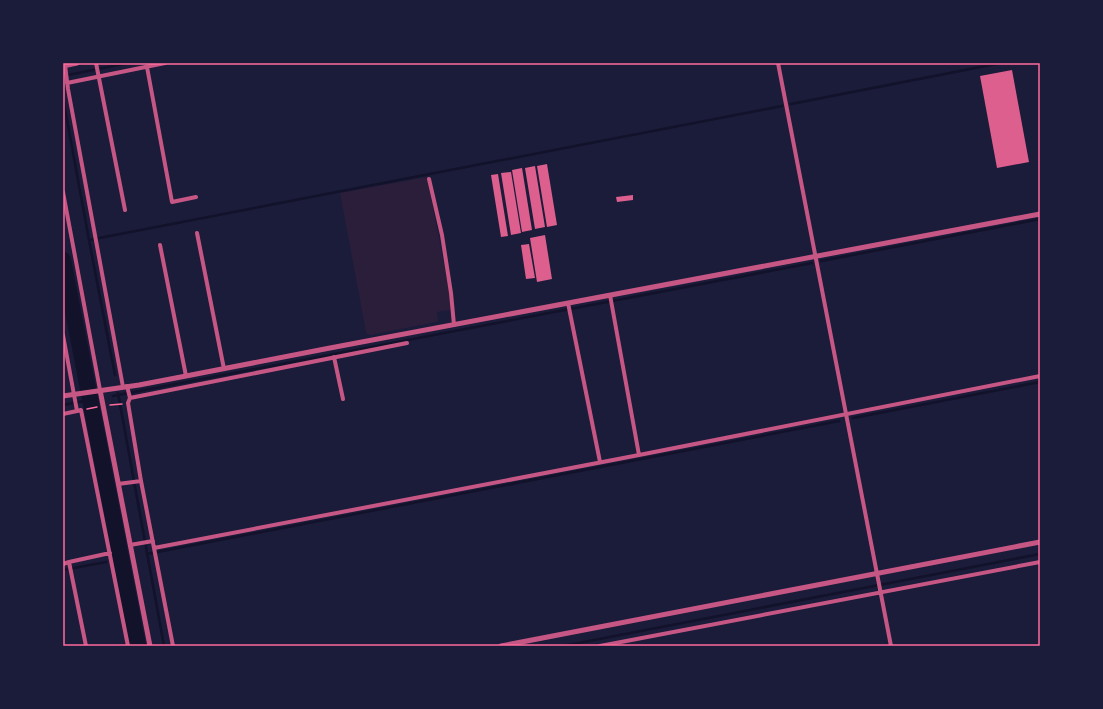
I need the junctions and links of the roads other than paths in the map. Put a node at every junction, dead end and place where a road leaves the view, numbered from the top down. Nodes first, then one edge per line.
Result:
1 (77, 63) edge
2 (165, 63) edge
3 (778, 63) edge
4 (64, 65) edge
5 (96, 65) edge
6 (144, 66) edge
7 (98, 74) junction
8 (67, 81) junction
9 (429, 179) dead end
10 (63, 192) edge
11 (196, 197) dead end
12 (125, 210) dead end
13 (1040, 214) edge
14 (197, 233) dead end
15 (160, 245) dead end
16 (815, 256) junction
17 (610, 299) junction
18 (569, 307) junction
19 (454, 325) junction
20 (63, 335) edge
21 (407, 343) dead end
22 (382, 344) junction
23 (332, 354) junction
24 (222, 373) junction
25 (186, 376) junction
26 (1040, 376) edge
27 (98, 391) junction
28 (127, 392) junction
29 (74, 394) junction
30 (63, 396) edge
31 (343, 399) dead end
32 (77, 409) junction
33 (63, 414) edge
34 (846, 415) junction
35 (639, 455) junction
36 (600, 462) junction
37 (137, 482) junction
38 (118, 484) junction
39 (153, 542) junction
40 (1040, 542) edge
41 (130, 545) junction
42 (155, 552) junction
43 (110, 553) junction
44 (63, 559) edge
45 (69, 562) junction
46 (1040, 562) edge
47 (64, 564) edge
48 (877, 573) junction
49 (881, 591) junction
50 (86, 646) edge
51 (128, 646) edge
52 (150, 646) edge
53 (173, 646) edge
54 (501, 646) edge
55 (600, 646) edge
56 (891, 646) edge

1 - 4 street
2 - 6 street
3 - 16 street
4 - 8 street
5 - 7 street
6 - 7 street
6 - 11 street
7 - 8 street
7 - 12 street
8 - 28 street
9 - 19 street
10 - 27 street
13 - 16 street
14 - 24 street
15 - 25 street
16 - 17 street
16 - 34 street
17 - 18 street
17 - 35 street
18 - 19 street
18 - 36 street
19 - 22 street
20 - 29 street
21 - 22 street
22 - 23 street
22 - 23 street
23 - 24 street
23 - 24 street
23 - 31 street
24 - 25 street
24 - 28 street
25 - 28 street
26 - 34 street
27 - 28 street
27 - 29 street
27 - 38 street
28 - 37 street
29 - 30 street
29 - 32 street
32 - 33 street
32 - 43 street
34 - 35 street
34 - 48 street
35 - 36 street
36 - 42 street
37 - 38 street
37 - 39 street
38 - 41 street
39 - 41 street
39 - 42 street
40 - 48 street
41 - 52 street
42 - 53 street
43 - 45 street
43 - 51 street
44 - 47 street
45 - 47 street
45 - 50 street
46 - 49 street
48 - 49 street
48 - 54 street
49 - 55 street
49 - 56 street

